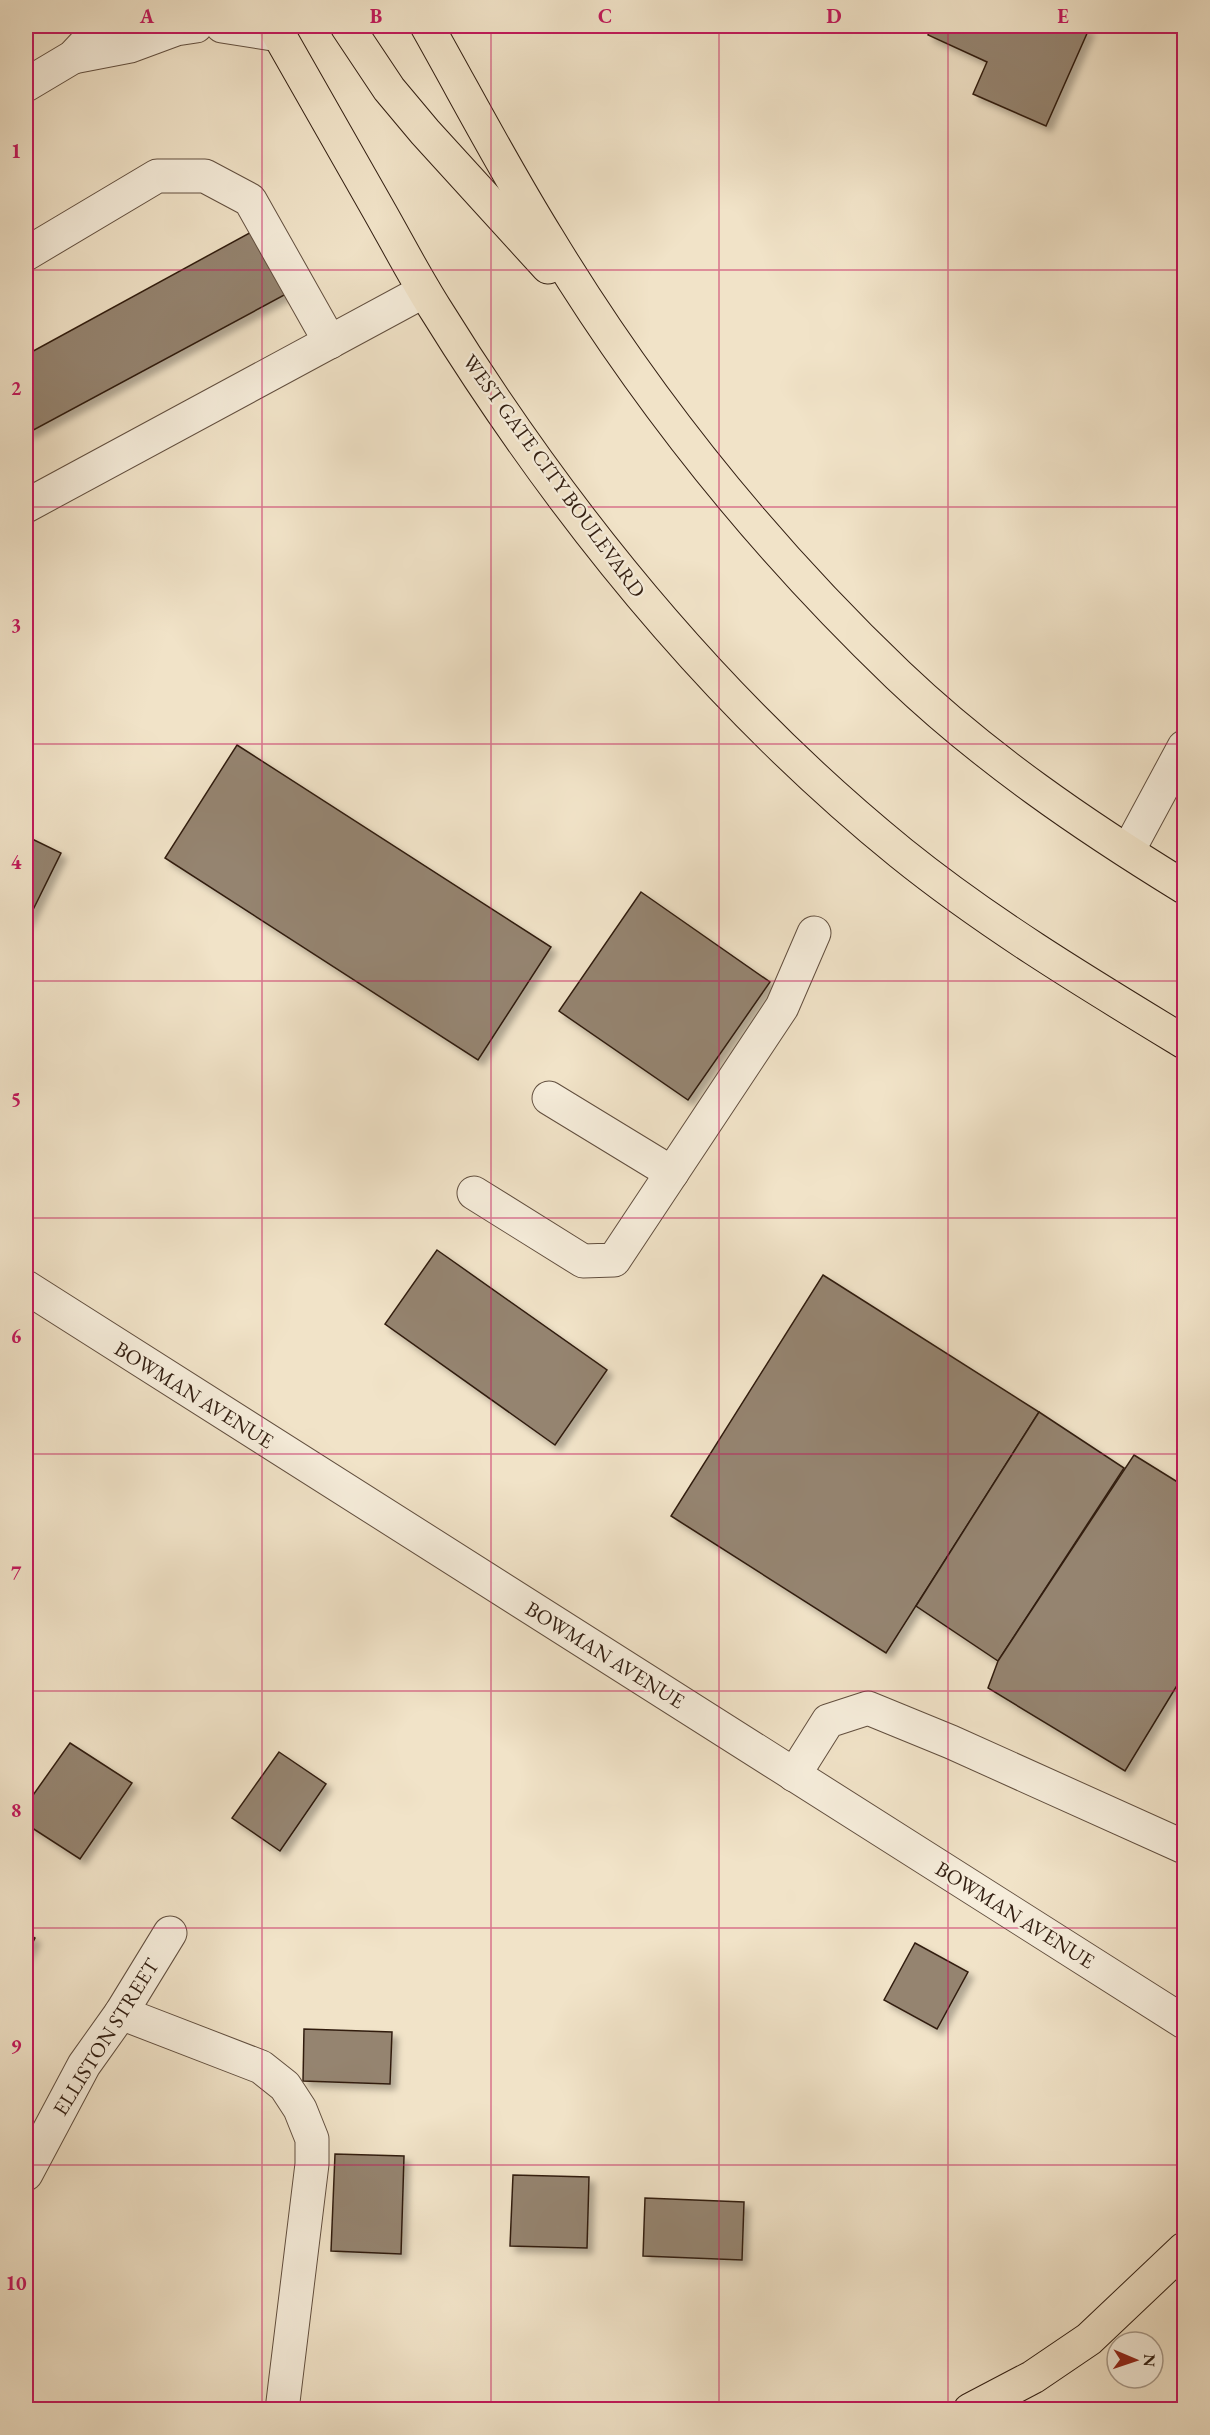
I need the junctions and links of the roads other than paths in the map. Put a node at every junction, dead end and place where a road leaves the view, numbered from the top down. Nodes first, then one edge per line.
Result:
1 (102, 26) edge
2 (196, 26) edge
3 (222, 26) edge
4 (347, 26) edge
5 (427, 26) edge
6 (277, 30) edge
7 (73, 57) junction
8 (26, 85) edge
9 (26, 254) edge
10 (424, 291) junction
11 (612, 337) junction
12 (330, 342) junction
13 (26, 506) edge
14 (1181, 763) edge
15 (1128, 851) junction
16 (1185, 886) edge
17 (814, 933) dead end
18 (1185, 1042) edge
19 (549, 1098) dead end
20 (672, 1173) junction
21 (474, 1192) dead end
22 (26, 1287) edge
23 (794, 1775) junction
24 (1185, 1847) edge
25 (170, 1933) dead end
26 (121, 2013) junction
27 (1185, 2022) edge
28 (26, 2174) edge
29 (1185, 2249) edge
30 (282, 2409) edge
31 (970, 2409) edge

1 - 7 street
2 - 7 street
3 - 6 street
4 - 11 main road
5 - 11 main road
6 - 10 main road, WEST GATE CITY BOULEVARD
7 - 8 street
9 - 12 street
10 - 12 street
10 - 18 main road, WEST GATE CITY BOULEVARD
11 - 15 main road
12 - 13 street
14 - 15 street
15 - 16 main road
17 - 20 street
19 - 20 street
20 - 21 street
22 - 23 street, BOWMAN AVENUE
23 - 24 street
23 - 27 street, BOWMAN AVENUE
25 - 26 street, ELLISTON STREET
26 - 28 street, ELLISTON STREET
26 - 30 street
29 - 31 main road

